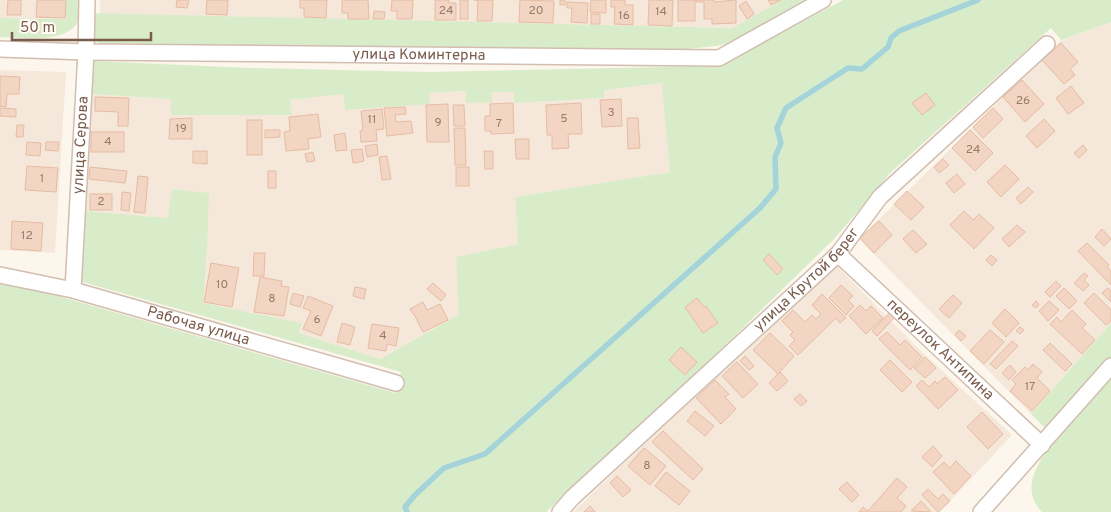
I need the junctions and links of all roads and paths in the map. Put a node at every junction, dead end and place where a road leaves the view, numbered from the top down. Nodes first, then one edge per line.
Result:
1 (87, 0) edge
2 (823, 0) edge
3 (1047, 44) dead end
4 (0, 49) edge
5 (86, 52) junction
6 (838, 254) junction
7 (0, 275) edge
8 (73, 290) junction
9 (1111, 366) edge
10 (396, 383) dead end
11 (1042, 445) junction
12 (560, 512) edge
13 (981, 512) edge

1 - 5 street, улица Серова
2 - 5 street, улица Коминтерна
3 - 6 street, улица Крутой берег
4 - 5 street, улица Коминтерна
5 - 8 street, улица Серова
6 - 11 street, переулок Антипина
6 - 12 street, улица Крутой берег
7 - 8 street, Рабочая улица
8 - 10 street, Рабочая улица
9 - 11 street
11 - 13 street

